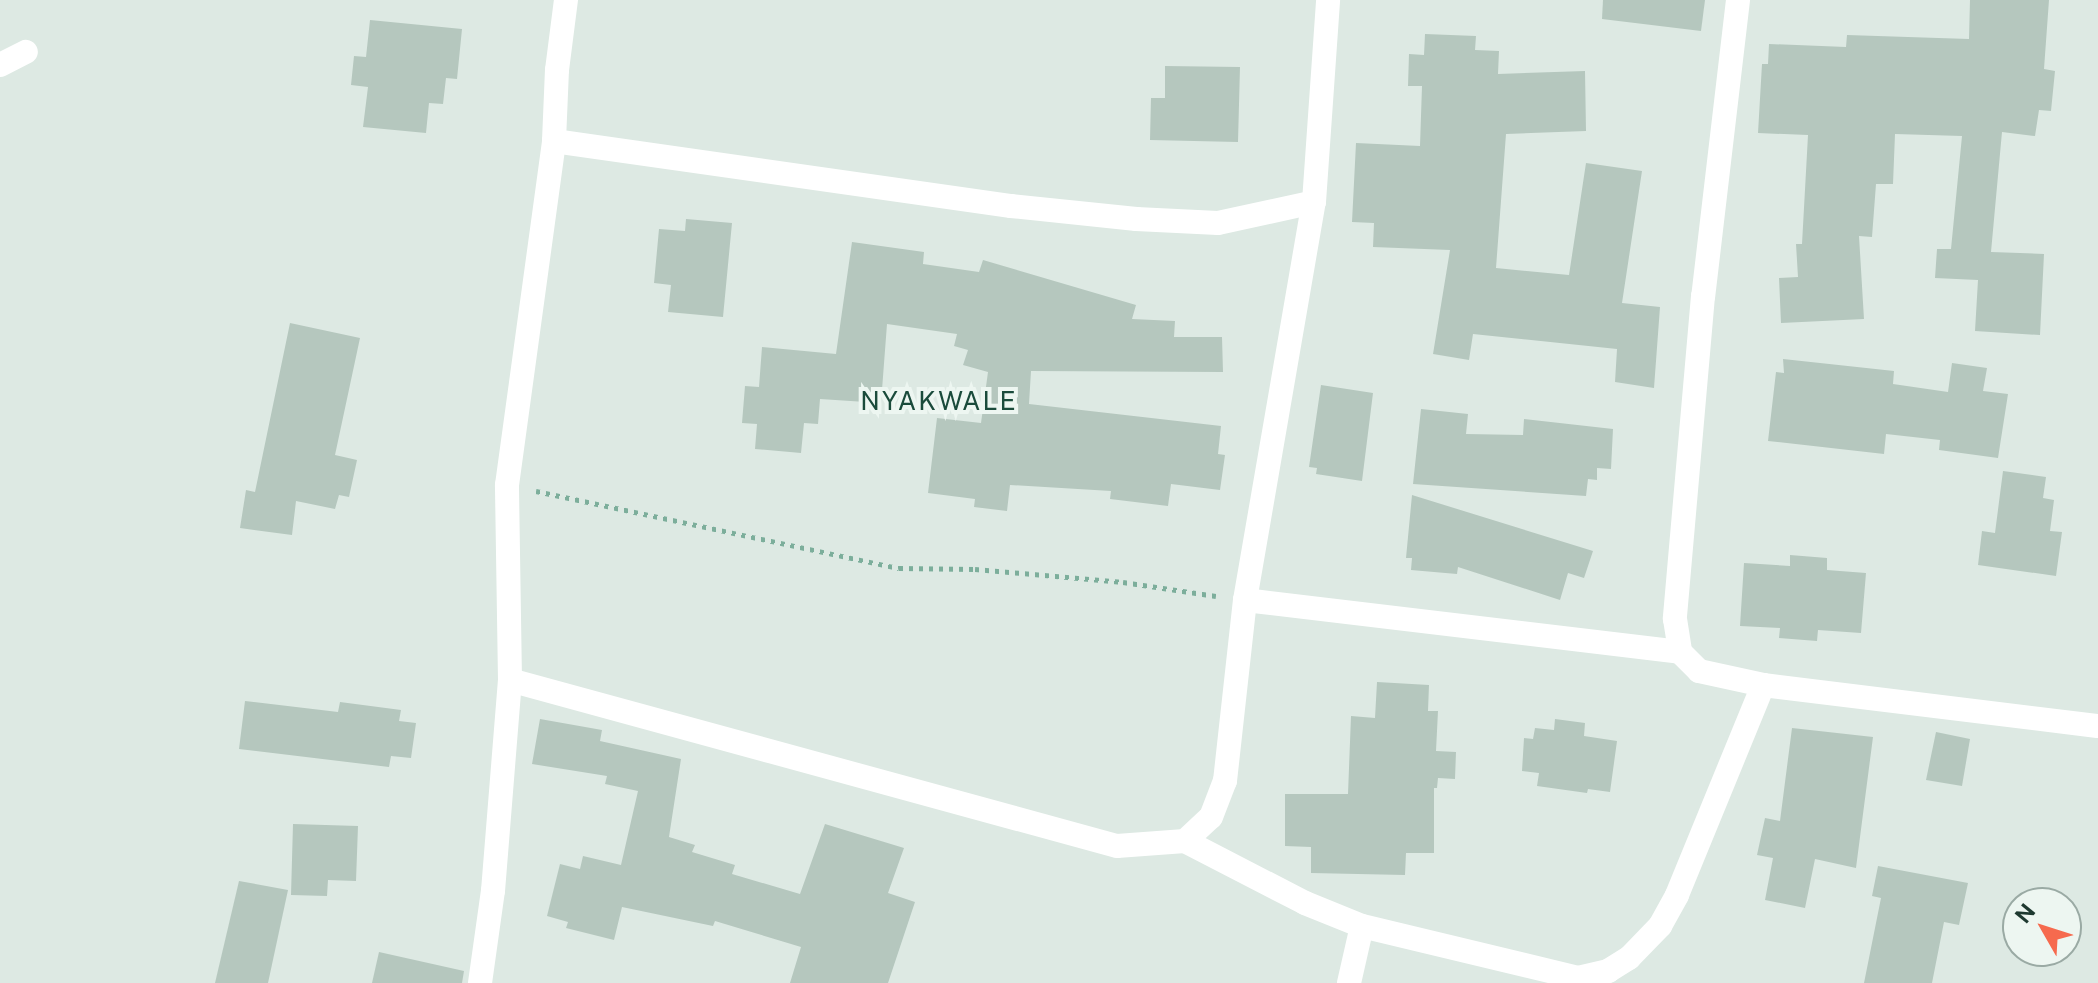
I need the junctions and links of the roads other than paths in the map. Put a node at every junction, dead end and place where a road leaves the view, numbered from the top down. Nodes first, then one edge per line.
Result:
1 (566, 0) edge
2 (1328, 0) edge
3 (1738, 0) edge
4 (26, 52) dead end
5 (0, 65) edge
6 (554, 141) junction
7 (1314, 202) junction
8 (1245, 600) junction
9 (1680, 652) junction
10 (510, 680) junction
11 (1763, 685) junction
12 (2098, 726) edge
13 (1185, 841) junction
14 (1362, 926) junction
15 (480, 983) edge
16 (1349, 983) edge

1 - 6 street
2 - 7 street
3 - 9 street
4 - 5 street
6 - 7 street
6 - 10 street
7 - 8 street
8 - 9 street
8 - 13 street
9 - 11 street
10 - 13 street
10 - 15 street
11 - 12 street
11 - 14 street
13 - 14 street
14 - 16 street

